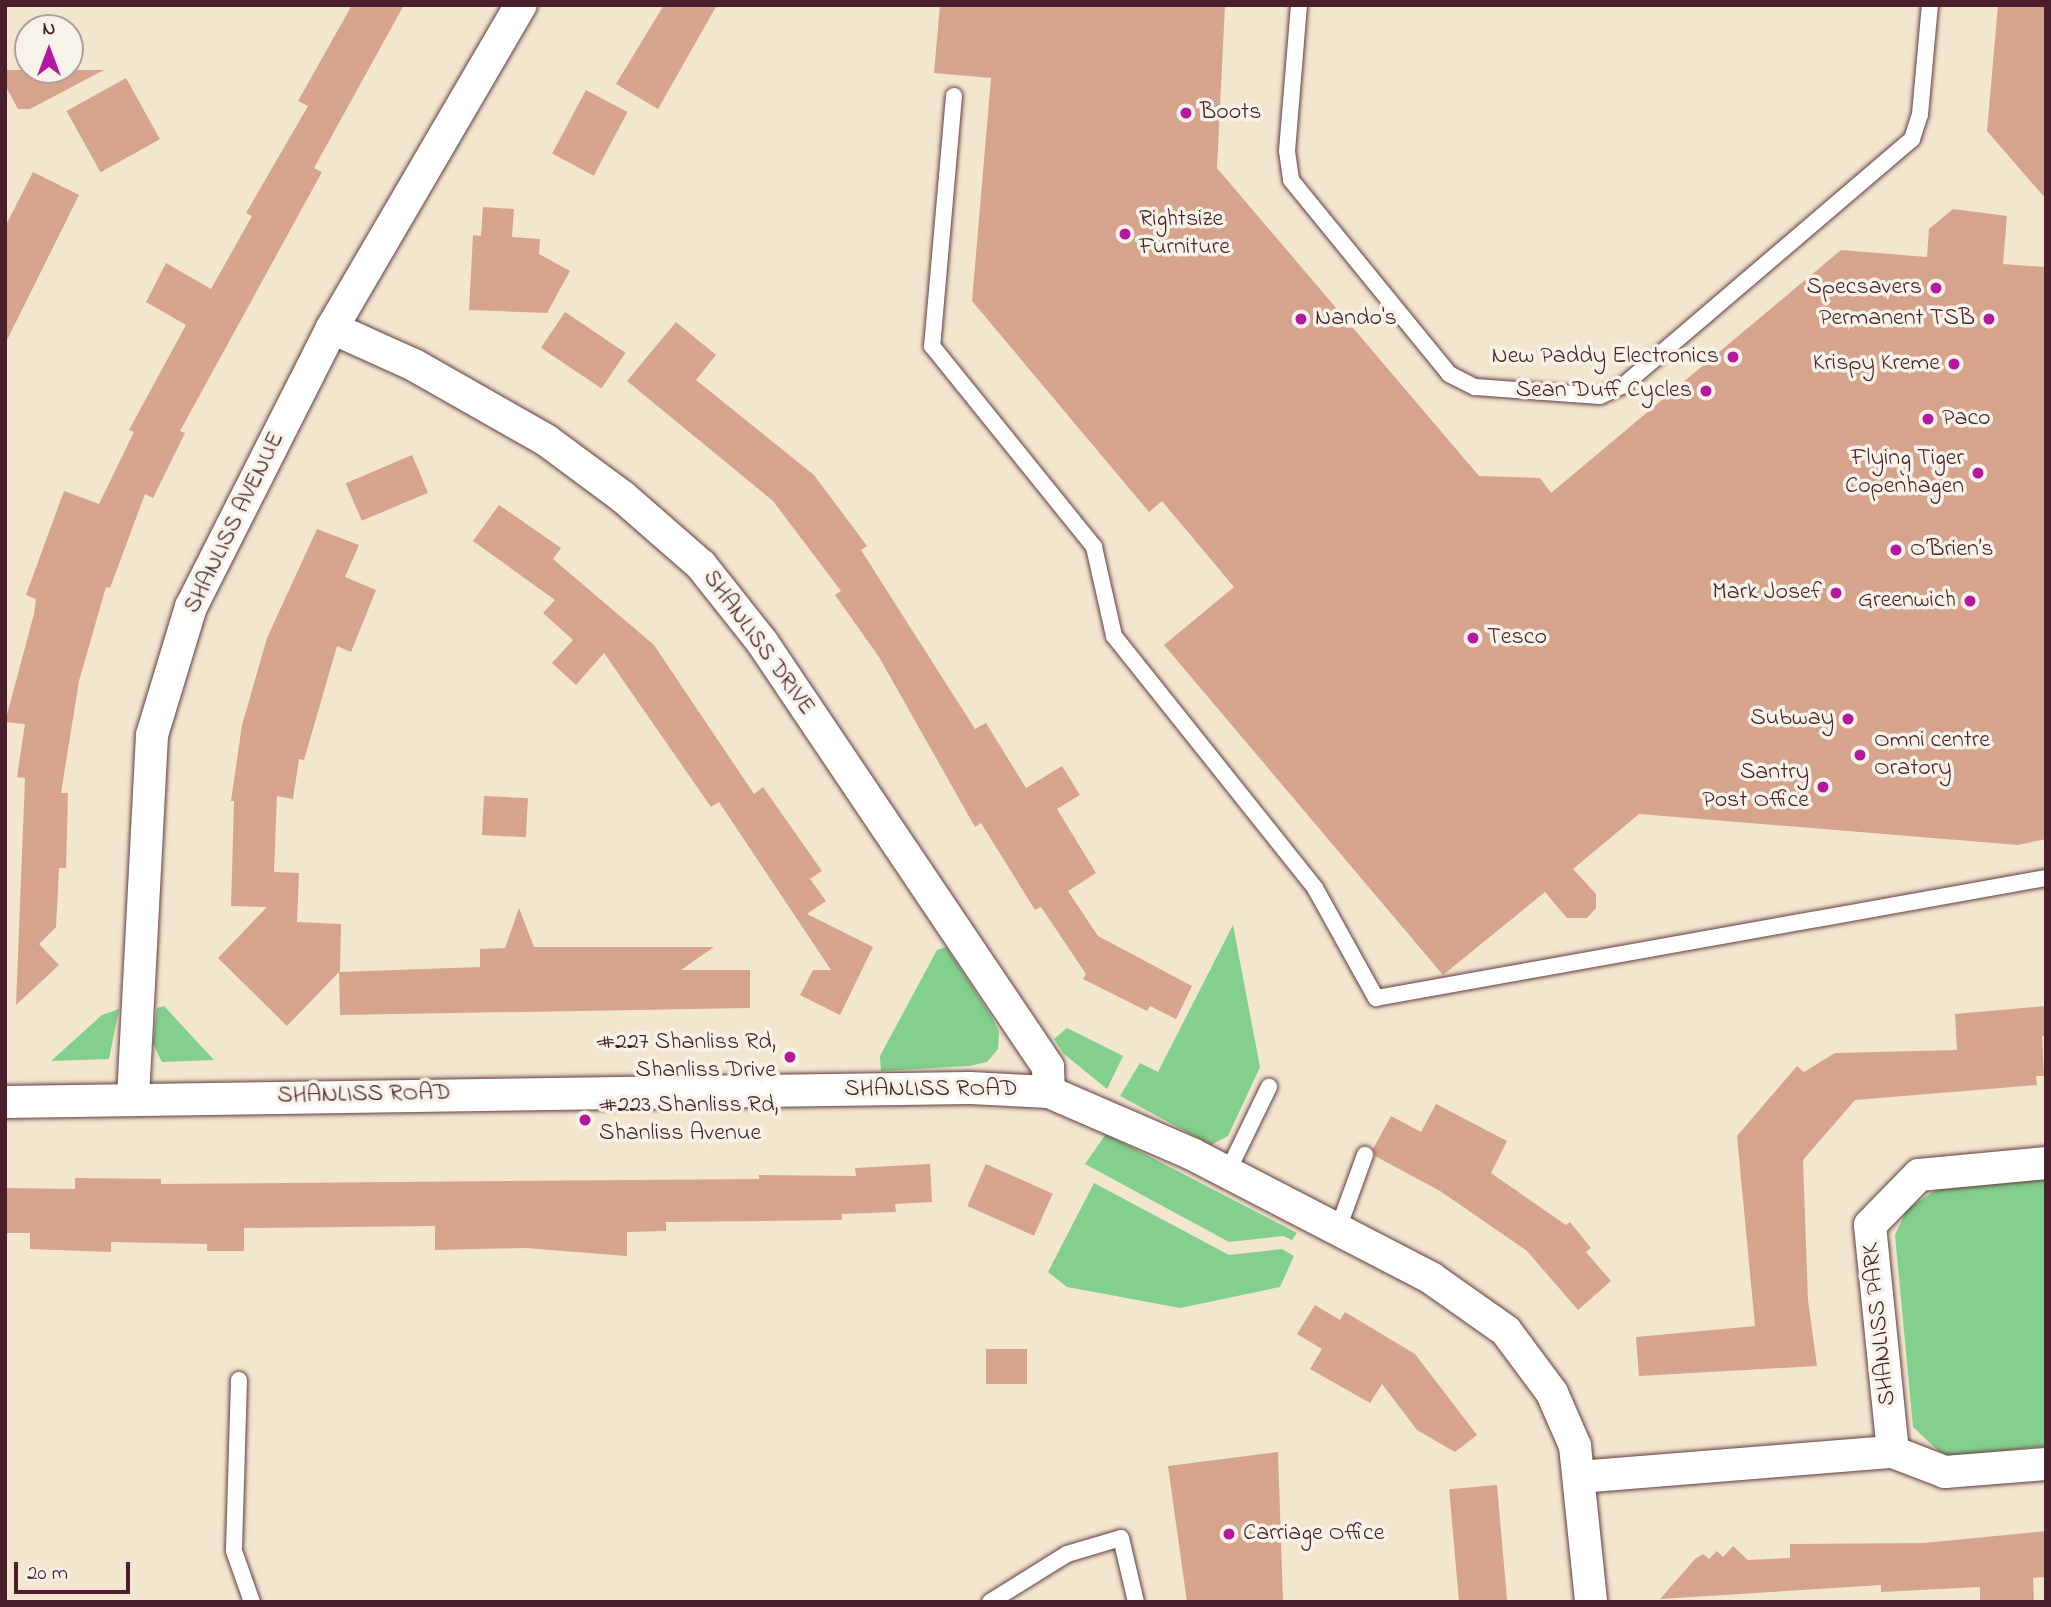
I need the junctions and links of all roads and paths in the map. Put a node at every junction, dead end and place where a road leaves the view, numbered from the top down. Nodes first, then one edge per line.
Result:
1 (521, 5) edge
2 (1299, 5) edge
3 (1930, 5) edge
4 (954, 96) dead end
5 (332, 327) junction
6 (2046, 878) edge
7 (1269, 1087) dead end
8 (1049, 1092) junction
9 (133, 1098) junction
10 (5, 1102) edge
11 (1365, 1155) dead end
12 (2046, 1163) edge
13 (1227, 1173) junction
14 (1338, 1229) junction
15 (239, 1380) dead end
16 (1893, 1452) junction
17 (2046, 1464) edge
18 (1579, 1477) junction
19 (252, 1602) edge
20 (990, 1602) edge
21 (1136, 1602) edge
22 (1591, 1602) edge

1 - 5 street, SHANLISS AVENUE
2 - 3 lane
4 - 6 lane
5 - 8 street, SHANLISS DRIVE
5 - 9 street, SHANLISS AVENUE
7 - 13 lane
8 - 9 street, SHANLISS ROAD
8 - 13 street, SHANLISS ROAD
9 - 10 street, SHANLISS ROAD
11 - 14 lane
12 - 16 street, SHANLISS PARK
13 - 14 street, SHANLISS ROAD
14 - 18 street, SHANLISS ROAD
15 - 19 lane
16 - 17 street
16 - 18 street
18 - 22 street, SHANLISS ROAD
20 - 21 lane

